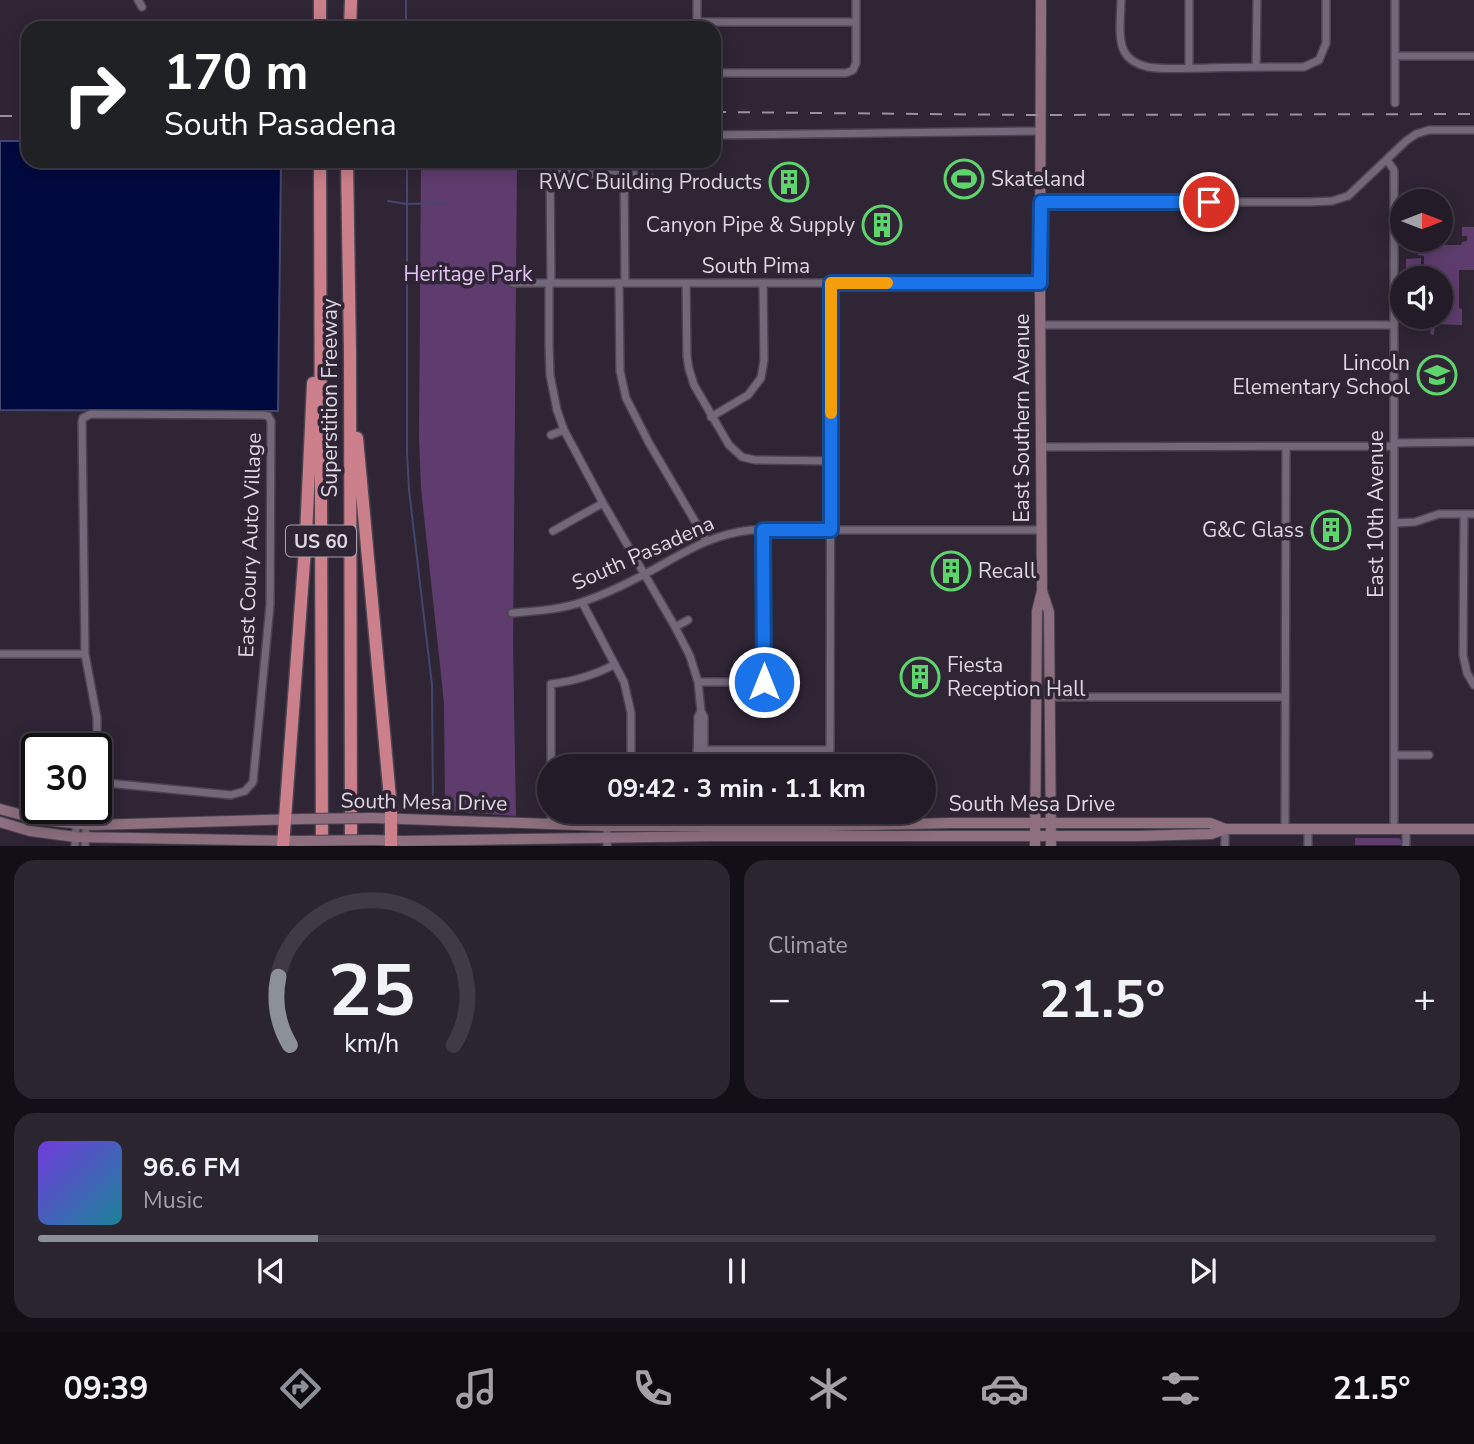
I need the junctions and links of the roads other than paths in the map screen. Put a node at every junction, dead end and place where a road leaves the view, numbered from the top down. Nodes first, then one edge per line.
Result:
1 (320, 0) edge
2 (349, 0) edge
3 (697, 0) edge
4 (856, 0) edge
5 (1041, 0) edge
6 (1121, 0) edge
7 (1189, 0) edge
8 (1257, 0) edge
9 (1326, 0) edge
10 (1395, 0) edge
11 (320, 21) edge
12 (348, 21) edge
13 (697, 21) edge
14 (856, 22) junction
15 (721, 25) edge
16 (1395, 56) junction
17 (1474, 56) edge
18 (1131, 61) junction
19 (1123, 67) dead end
20 (1256, 67) junction
21 (1189, 68) junction
22 (721, 73) edge
23 (1395, 103) dead end
24 (1474, 130) edge
25 (1041, 131) junction
26 (721, 135) edge
27 (1387, 160) junction
28 (320, 168) edge
29 (346, 168) edge
30 (624, 174) junction
31 (651, 178) dead end
32 (1041, 202) junction
33 (320, 236) junction
34 (1394, 266) edge
35 (550, 283) junction
36 (622, 283) junction
37 (686, 283) junction
38 (763, 283) junction
39 (831, 283) junction
40 (1040, 283) junction
41 (513, 284) dead end
42 (1041, 325) junction
43 (1390, 325) edge
44 (1394, 329) edge
45 (350, 353) junction
46 (711, 417) junction
47 (564, 430) junction
48 (551, 435) dead end
49 (1474, 442) edge
50 (1394, 445) junction
51 (1042, 447) junction
52 (1286, 447) junction
53 (831, 461) junction
54 (603, 503) junction
55 (1464, 514) junction
56 (1474, 514) edge
57 (1394, 523) junction
58 (763, 530) junction
59 (831, 530) junction
60 (1042, 530) junction
61 (553, 531) dead end
62 (706, 540) junction
63 (645, 574) junction
64 (1042, 591) junction
65 (582, 602) junction
66 (512, 613) dead end
67 (688, 620) dead end
68 (675, 627) junction
69 (1036, 642) junction
70 (0, 654) edge
71 (85, 654) junction
72 (615, 664) junction
73 (698, 682) junction
74 (1471, 686) edge
75 (1285, 696) junction
76 (1050, 697) junction
77 (97, 733) edge
78 (701, 750) junction
79 (551, 754) edge
80 (631, 754) edge
81 (700, 754) edge
82 (702, 754) edge
83 (1394, 755) junction
84 (1429, 755) dead end
85 (112, 784) edge
86 (0, 809) edge
87 (0, 814) edge
88 (21, 814) edge
89 (537, 817) edge
90 (391, 818) junction
91 (21, 820) edge
92 (284, 820) junction
93 (0, 822) edge
94 (112, 823) edge
95 (1035, 823) junction
96 (1051, 823) junction
97 (1179, 823) junction
98 (81, 824) edge
99 (572, 824) edge
100 (699, 824) edge
101 (705, 824) edge
102 (1474, 828) edge
103 (1225, 829) junction
104 (1285, 829) junction
105 (1308, 829) junction
106 (1394, 829) junction
107 (1406, 829) junction
108 (607, 836) edge
109 (680, 836) edge
110 (755, 836) edge
111 (827, 836) edge
112 (1126, 836) junction
113 (80, 841) edge
114 (540, 841) edge
115 (1035, 841) edge
116 (1051, 841) edge
117 (283, 843) edge
118 (391, 843) edge
119 (322, 845) edge
120 (351, 845) edge
121 (1226, 845) edge
122 (1308, 845) edge
123 (1406, 845) edge

1 - 11 highway
2 - 12 highway
3 - 13 street
4 - 14 street
5 - 25 main road, East Southern Avenue
6 - 18 street
7 - 21 street
8 - 20 street
9 - 20 street
10 - 16 street
14 - 15 street
14 - 22 street
16 - 17 street
16 - 23 street
18 - 19 street
18 - 21 street
20 - 21 street
24 - 27 street
25 - 26 street
25 - 32 main road, East Southern Avenue
27 - 32 street
27 - 34 street, East 10th Avenue
28 - 33 highway, Superstition Freeway / US 60
29 - 45 highway, Superstition Freeway / US 60
30 - 31 street
30 - 35 street
30 - 36 street
32 - 40 main road, East Southern Avenue
33 - 92 highway
33 - 119 highway, Superstition Freeway / US 60
35 - 36 street, South Pima
35 - 41 street, South Pima
35 - 47 street
36 - 37 street, South Pima
36 - 62 street
37 - 38 street, South Pima
37 - 46 street
38 - 39 street, South Pima
38 - 46 street
39 - 40 street, South Pima
39 - 53 street
40 - 42 main road, East Southern Avenue
42 - 43 street
42 - 51 main road, East Southern Avenue
44 - 50 street, East 10th Avenue
45 - 90 highway
45 - 120 highway, Superstition Freeway / US 60
46 - 53 street
47 - 48 street
47 - 54 street
49 - 50 street
50 - 52 street
50 - 57 street, East 10th Avenue
51 - 52 street
51 - 60 main road, East Southern Avenue
52 - 75 street
53 - 59 street
54 - 61 street
54 - 63 street
55 - 56 street
55 - 57 street
55 - 74 street
57 - 83 street, East 10th Avenue
58 - 59 street, South Pasadena
58 - 62 street, South Pasadena
58 - 73 street
59 - 60 street, South Pasadena
59 - 78 street
60 - 64 main road, East Southern Avenue
62 - 63 street, South Pasadena
63 - 65 street, South Pasadena
63 - 68 street
64 - 69 main road, East Southern Avenue
64 - 76 main road, East Southern Avenue
65 - 66 street, South Pasadena
65 - 72 street
67 - 68 street
68 - 73 street
69 - 76 main road
69 - 95 main road, East Southern Avenue
70 - 71 street
71 - 77 street
71 - 85 street, East Coury Auto Village
72 - 79 street
72 - 80 street
73 - 78 street
75 - 76 street
75 - 104 street
76 - 96 main road, East Southern Avenue
78 - 81 street
78 - 82 street
83 - 84 street
83 - 106 street, East 10th Avenue
86 - 88 main road, South Mesa Drive
87 - 91 main road
89 - 90 main road, South Mesa Drive
90 - 92 main road, South Mesa Drive, bridge
90 - 118 highway
92 - 94 main road, South Mesa Drive
92 - 117 highway
93 - 113 main road, South Mesa Drive
95 - 96 main road, South Mesa Drive
95 - 111 main road, South Mesa Drive
95 - 115 main road, East Southern Avenue
96 - 97 main road, South Mesa Drive
96 - 116 main road, East Southern Avenue
97 - 103 main road, South Mesa Drive
97 - 112 main road
98 - 113 street
99 - 108 main road, South Mesa Drive
100 - 109 main road, South Mesa Drive
101 - 110 main road, South Mesa Drive
102 - 107 main road, South Mesa Drive
103 - 104 main road, South Mesa Drive
103 - 112 main road, South Mesa Drive
103 - 121 street
104 - 105 main road, South Mesa Drive
105 - 106 main road, South Mesa Drive
105 - 122 street
106 - 107 main road, South Mesa Drive
107 - 123 street
108 - 109 main road, South Mesa Drive
108 - 114 main road, South Mesa Drive
110 - 111 main road, South Mesa Drive
111 - 115 main road, South Mesa Drive
112 - 116 main road, South Mesa Drive
113 - 117 main road, South Mesa Drive
114 - 118 main road, South Mesa Drive
115 - 116 main road, South Mesa Drive
117 - 118 main road, South Mesa Drive, bridge

